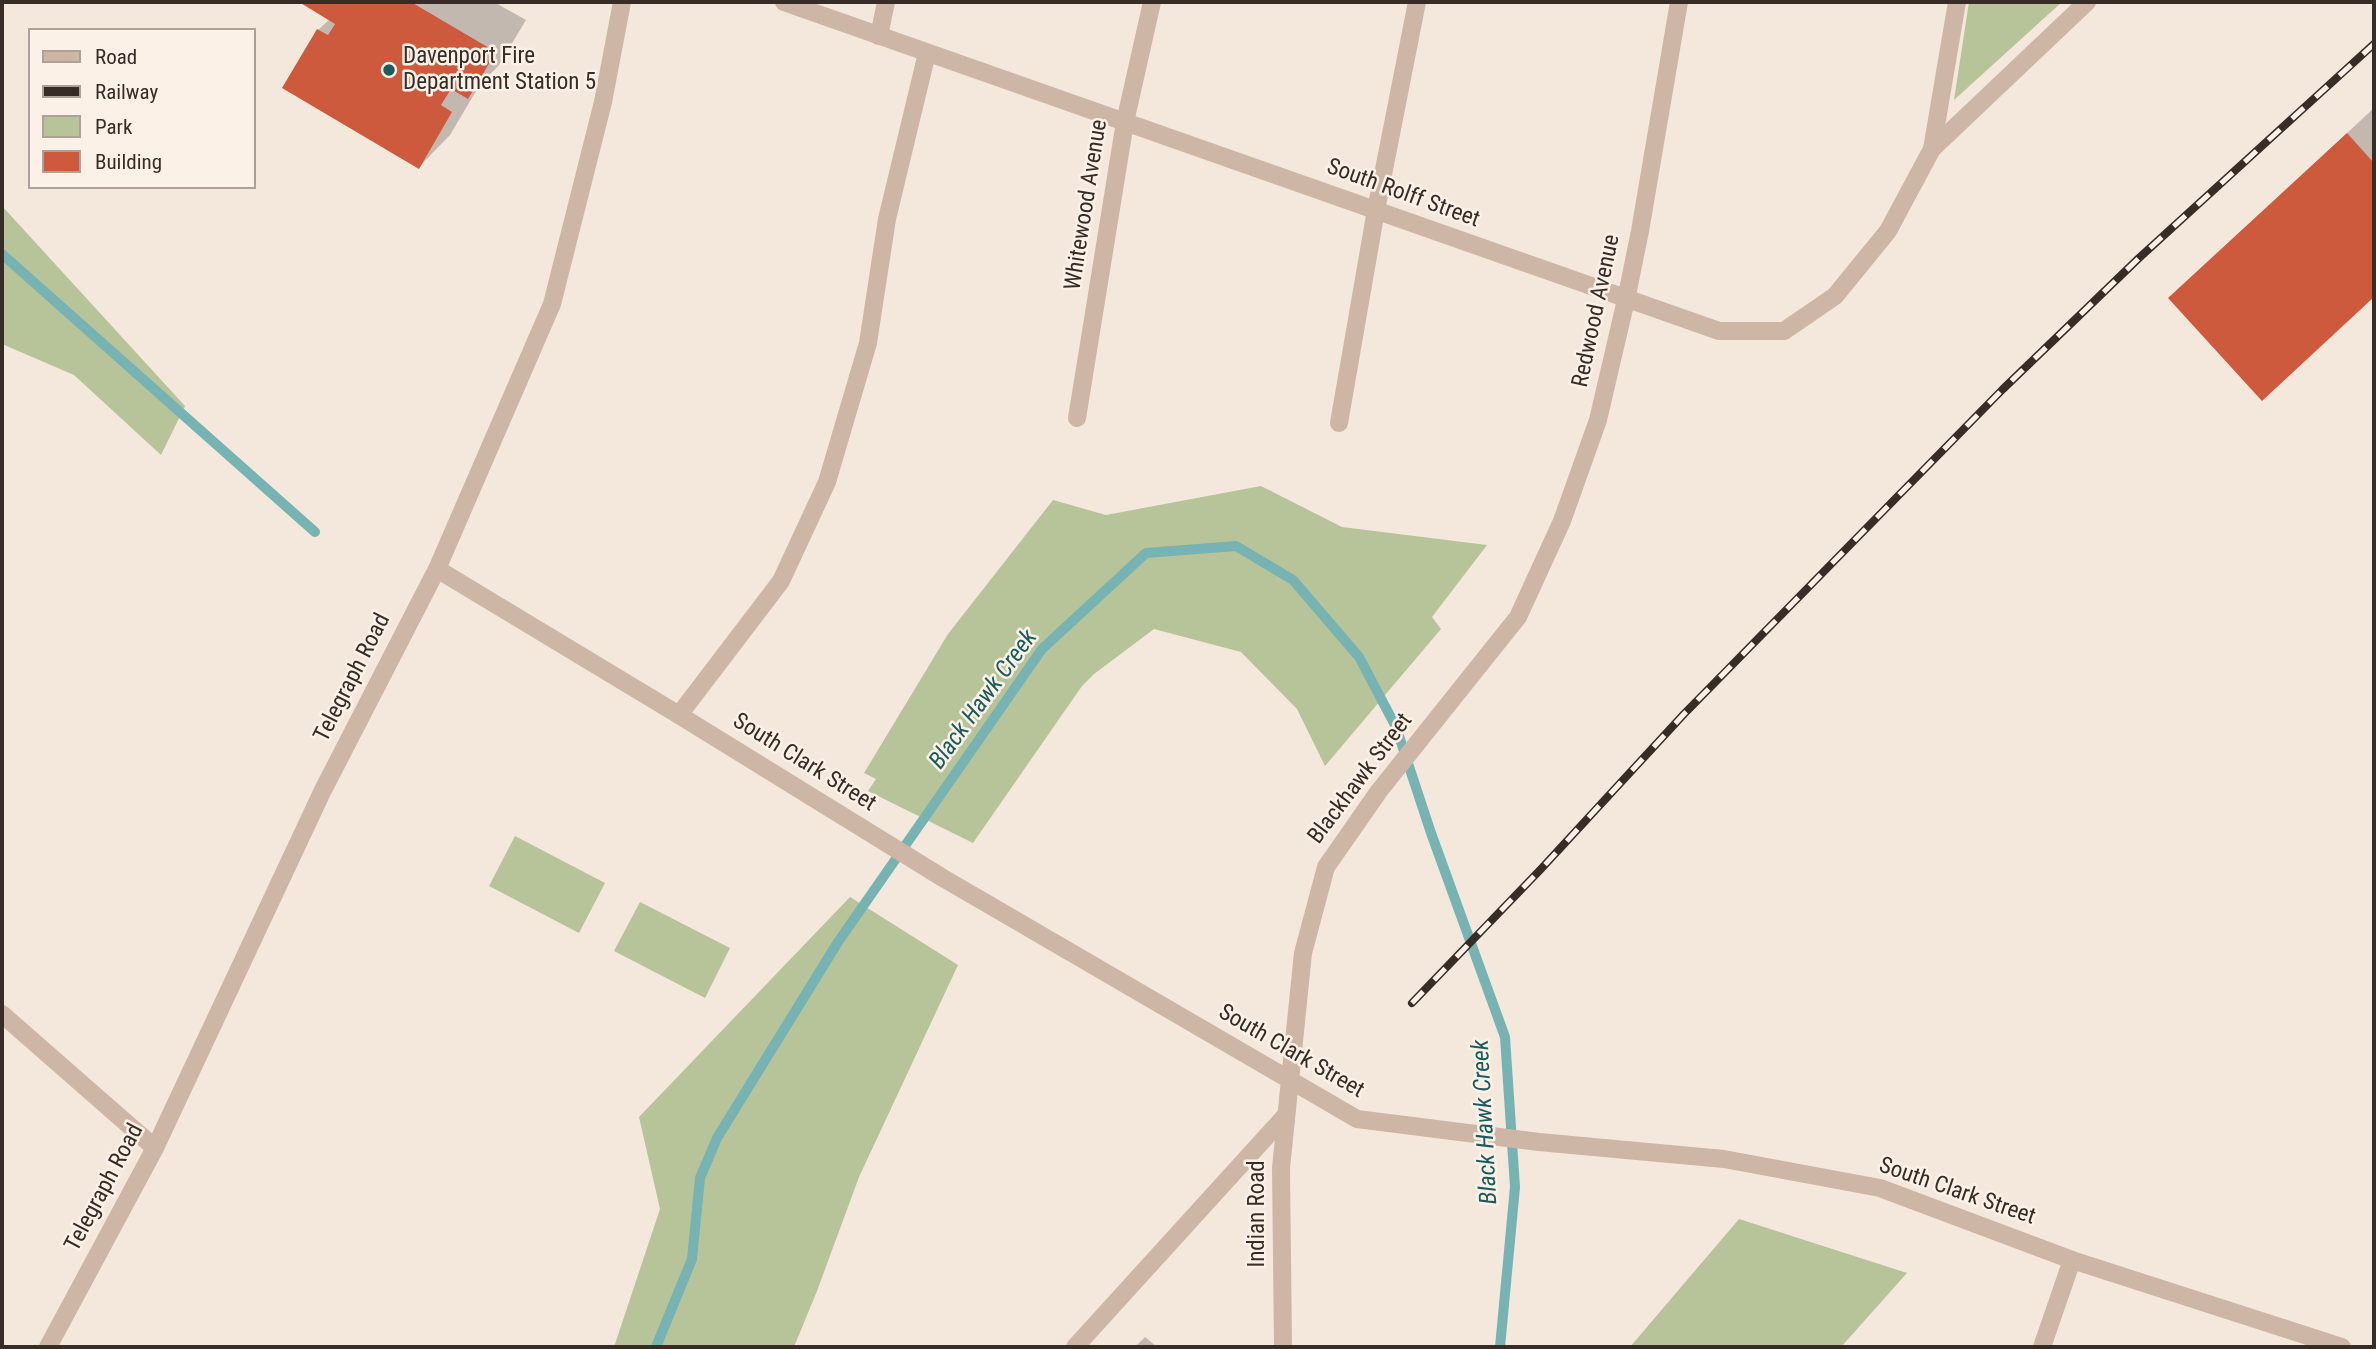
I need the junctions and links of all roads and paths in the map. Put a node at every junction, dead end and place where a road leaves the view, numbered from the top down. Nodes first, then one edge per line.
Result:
1 (622, 2) edge
2 (784, 2) edge
3 (886, 2) edge
4 (1152, 2) edge
5 (1417, 2) edge
6 (1679, 2) edge
7 (1957, 2) edge
8 (2087, 2) edge
9 (879, 36) junction
10 (928, 53) junction
11 (1125, 122) junction
12 (1932, 149) junction
13 (1376, 210) junction
14 (1626, 300) junction
15 (1077, 418) dead end
16 (1339, 423) dead end
17 (437, 569) junction
18 (1518, 617) joint
19 (679, 715) junction
20 (2, 1014) edge
21 (1290, 1080) junction
22 (1286, 1115) junction
23 (155, 1148) junction
24 (2072, 1260) junction
25 (48, 1347) edge
26 (1075, 1347) edge
27 (1283, 1347) edge
28 (2042, 1347) edge
29 (2342, 1347) edge

1 - 17 street, Telegraph Road
2 - 9 street, South Rolff Street
3 - 9 street
4 - 11 street, Whitewood Avenue
5 - 13 street
6 - 14 street, Redwood Avenue
7 - 12 street
8 - 12 street
9 - 10 street, South Rolff Street
10 - 11 street, South Rolff Street
10 - 19 street
11 - 13 street, South Rolff Street
11 - 15 street, Whitewood Avenue
12 - 14 street, South Rolff Street
13 - 14 street, South Rolff Street
13 - 16 street
14 - 18 street, Redwood Avenue
17 - 19 street, South Clark Street
17 - 23 street, Telegraph Road
18 - 21 street, Blackhawk Street
19 - 21 street, South Clark Street
20 - 23 street
21 - 22 street, Indian Road
21 - 24 street, South Clark Street
22 - 26 street
22 - 27 street, Indian Road
23 - 25 street, Telegraph Road
24 - 28 street
24 - 29 street, South Clark Street

